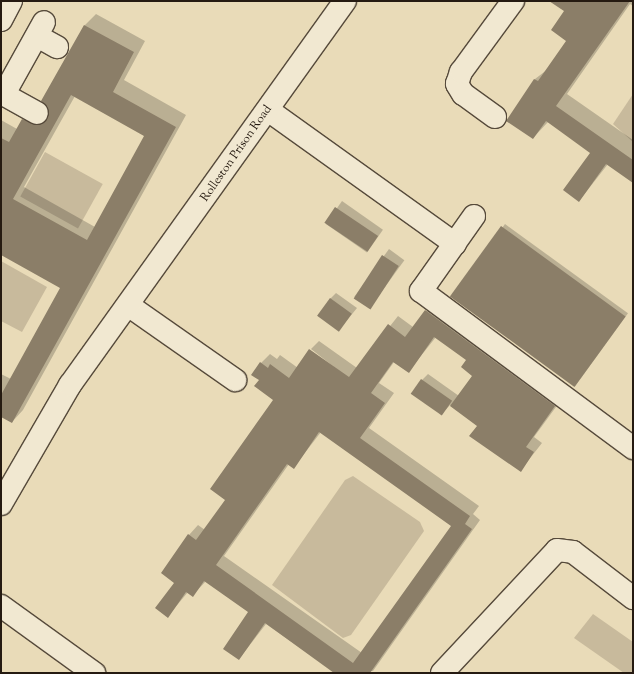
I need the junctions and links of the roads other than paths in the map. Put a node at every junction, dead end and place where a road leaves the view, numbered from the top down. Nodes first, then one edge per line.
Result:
1 (11, 1) edge
2 (345, 1) edge
3 (513, 1) edge
4 (1, 20) edge
5 (57, 47) dead end
6 (3, 94) edge
7 (268, 110) junction
8 (37, 113) dead end
9 (495, 117) dead end
10 (474, 216) dead end
11 (455, 244) junction
12 (128, 305) junction
13 (235, 380) dead end
14 (633, 448) edge
15 (1, 504) edge
16 (633, 598) edge
17 (1, 606) edge
18 (94, 673) edge
19 (442, 673) edge

1 - 4 lane
2 - 7 lane, Rolleston Prison Road
3 - 9 lane
5 - 6 lane
6 - 8 lane
7 - 11 lane
7 - 12 lane, Rolleston Prison Road
10 - 11 lane
11 - 14 lane
12 - 13 lane
12 - 15 lane, Rolleston Prison Road
16 - 19 lane
17 - 18 lane

